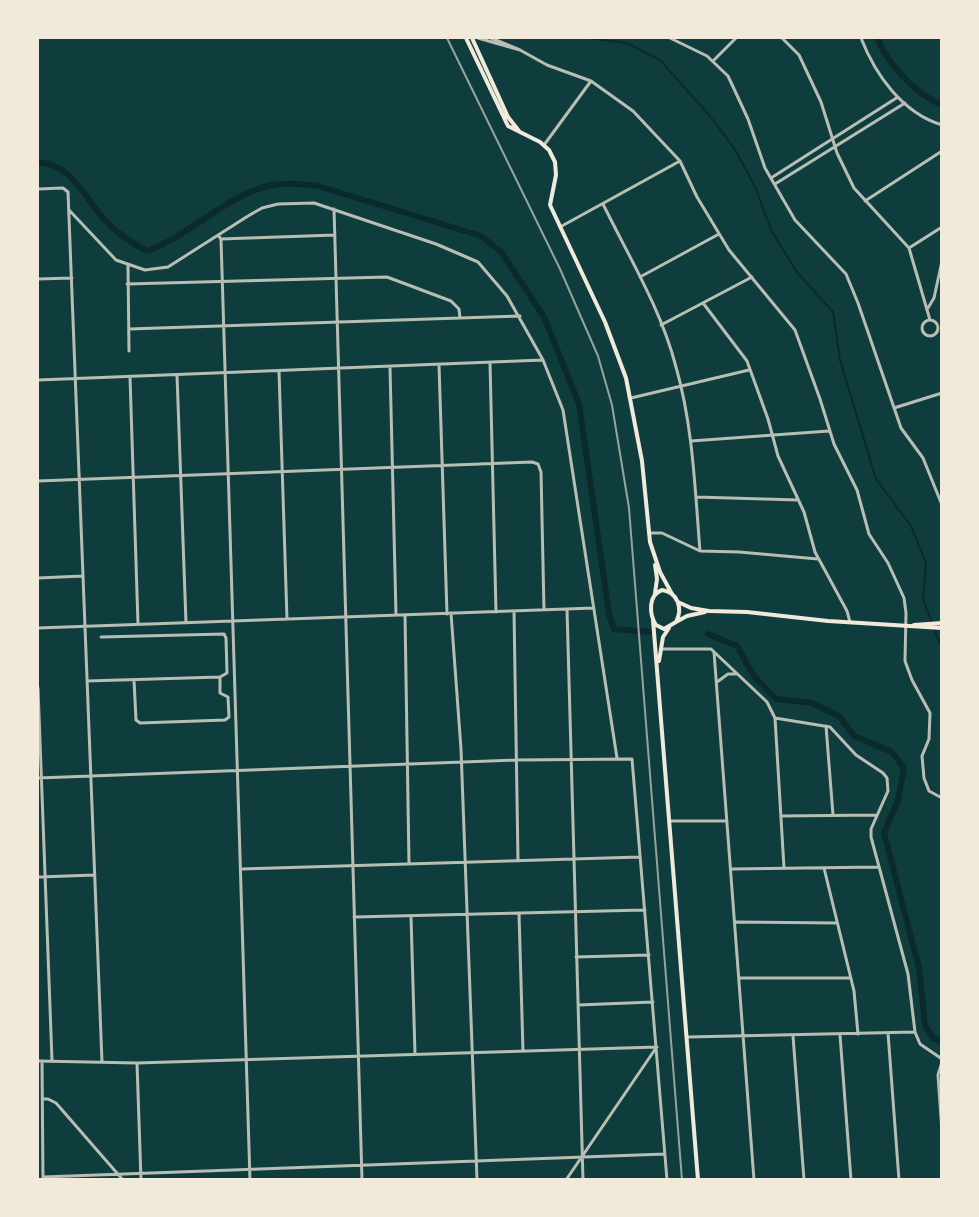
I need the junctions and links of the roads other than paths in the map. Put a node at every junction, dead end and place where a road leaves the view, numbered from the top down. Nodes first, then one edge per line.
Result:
1 (466, 38) edge
2 (472, 38) edge
3 (478, 38) edge
4 (491, 38) edge
5 (670, 38) edge
6 (736, 38) edge
7 (782, 38) edge
8 (861, 38) edge
9 (484, 39) junction
10 (477, 50) junction
11 (520, 50) junction
12 (714, 60) junction
13 (591, 81) junction
14 (898, 97) junction
15 (905, 103) junction
16 (942, 125) edge
17 (520, 132) junction
18 (833, 140) junction
19 (544, 145) junction
20 (835, 147) junction
21 (942, 151) edge
22 (680, 161) junction
23 (771, 178) junction
24 (775, 184) junction
25 (38, 189) edge
26 (865, 201) junction
27 (603, 204) junction
28 (334, 209) junction
29 (69, 210) junction
30 (942, 227) edge
31 (559, 228) junction
32 (719, 234) junction
33 (218, 235) junction
34 (335, 235) junction
35 (221, 239) junction
36 (909, 248) junction
37 (942, 261) edge
38 (128, 266) junction
39 (640, 277) junction
40 (752, 277) junction
41 (72, 278) junction
42 (336, 278) junction
43 (38, 280) edge
44 (222, 281) junction
45 (127, 284) junction
46 (704, 303) junction
47 (928, 308) junction
48 (520, 316) junction
49 (460, 318) junction
50 (930, 320) junction
51 (337, 321) junction
52 (224, 325) junction
53 (661, 325) junction
54 (128, 329) junction
55 (129, 351) dead end
56 (543, 360) junction
57 (490, 363) junction
58 (439, 365) junction
59 (390, 367) junction
60 (339, 369) junction
61 (750, 370) junction
62 (279, 371) junction
63 (226, 373) junction
64 (177, 375) junction
65 (130, 377) junction
66 (76, 379) junction
67 (38, 380) edge
68 (680, 386) junction
69 (942, 393) edge
70 (631, 398) junction
71 (894, 408) junction
72 (830, 431) junction
73 (771, 436) junction
74 (691, 441) junction
75 (491, 463) junction
76 (442, 465) junction
77 (392, 467) junction
78 (342, 469) junction
79 (282, 471) junction
80 (228, 473) junction
81 (180, 475) junction
82 (132, 477) junction
83 (80, 479) junction
84 (38, 481) edge
85 (696, 496) junction
86 (798, 500) junction
87 (942, 505) edge
88 (649, 533) junction
89 (700, 551) junction
90 (818, 560) junction
91 (654, 561) junction
92 (83, 576) junction
93 (38, 578) edge
94 (655, 593) junction
95 (672, 594) junction
96 (678, 602) junction
97 (594, 608) junction
98 (567, 609) junction
99 (544, 610) junction
100 (514, 611) junction
101 (709, 611) junction
102 (496, 612) junction
103 (449, 614) junction
104 (396, 615) junction
105 (405, 615) junction
106 (346, 617) junction
107 (287, 619) junction
108 (653, 620) junction
109 (233, 621) junction
110 (676, 622) junction
111 (850, 622) junction
112 (186, 623) junction
113 (942, 623) edge
114 (138, 624) junction
115 (906, 624) junction
116 (85, 626) junction
117 (925, 626) junction
118 (38, 628) edge
119 (670, 628) junction
120 (942, 628) edge
121 (101, 637) dead end
122 (660, 649) junction
123 (714, 652) junction
124 (736, 674) junction
125 (220, 676) junction
126 (659, 676) junction
127 (134, 680) junction
128 (87, 681) junction
129 (717, 682) junction
130 (38, 688) edge
131 (775, 718) junction
132 (826, 725) junction
133 (617, 758) junction
134 (516, 760) junction
135 (570, 760) junction
136 (462, 763) junction
137 (406, 765) junction
138 (350, 766) junction
139 (238, 771) junction
140 (91, 776) junction
141 (39, 778) edge
142 (942, 798) edge
143 (833, 815) junction
144 (877, 815) junction
145 (782, 816) junction
146 (671, 821) junction
147 (727, 821) junction
148 (640, 857) junction
149 (573, 859) junction
150 (518, 861) junction
151 (465, 862) junction
152 (409, 864) junction
153 (352, 866) junction
154 (879, 867) junction
155 (784, 868) junction
156 (824, 868) junction
157 (241, 869) junction
158 (730, 869) junction
159 (95, 875) junction
160 (38, 877) edge
161 (45, 877) junction
162 (645, 910) junction
163 (575, 912) junction
164 (519, 913) junction
165 (467, 915) junction
166 (411, 916) junction
167 (354, 917) junction
168 (736, 922) junction
169 (837, 922) junction
170 (649, 955) junction
171 (576, 957) junction
172 (740, 978) junction
173 (851, 978) junction
174 (653, 1002) junction
175 (578, 1004) junction
176 (915, 1032) junction
177 (888, 1033) junction
178 (840, 1034) junction
179 (858, 1034) junction
180 (793, 1036) junction
181 (688, 1037) junction
182 (744, 1037) junction
183 (657, 1047) junction
184 (579, 1049) junction
185 (523, 1051) junction
186 (472, 1052) junction
187 (415, 1054) junction
188 (358, 1056) junction
189 (942, 1059) edge
190 (42, 1060) junction
191 (52, 1060) junction
192 (247, 1060) junction
193 (38, 1061) edge
194 (102, 1062) junction
195 (942, 1062) edge
196 (137, 1063) junction
197 (43, 1099) junction
198 (942, 1132) edge
199 (38, 1146) edge
200 (42, 1146) junction
201 (665, 1154) junction
202 (582, 1156) junction
203 (476, 1160) junction
204 (362, 1165) junction
205 (250, 1169) junction
206 (141, 1173) junction
207 (118, 1174) junction
208 (42, 1178) edge
209 (123, 1180) edge
210 (141, 1180) edge
211 (250, 1180) edge
212 (362, 1180) edge
213 (477, 1180) edge
214 (566, 1180) edge
215 (583, 1180) edge
216 (667, 1180) edge
217 (698, 1180) edge
218 (754, 1180) edge
219 (804, 1180) edge
220 (850, 1180) edge
221 (899, 1180) edge

1 - 17 main road
2 - 10 main road
3 - 9 street
4 - 11 street
5 - 12 street
6 - 12 street
7 - 18 street
8 - 14 street
9 - 10 street
9 - 11 street
10 - 17 main road
11 - 13 street
12 - 23 street
13 - 19 street
13 - 22 street
14 - 15 street
14 - 18 street
15 - 16 street
15 - 20 street
17 - 19 main road
18 - 20 street
18 - 23 street
19 - 31 main road
20 - 24 street
20 - 26 street
21 - 26 street
22 - 27 street
22 - 32 street
23 - 24 street
24 - 71 street
25 - 29 street
26 - 36 street
27 - 31 street
27 - 39 street
28 - 33 street
28 - 34 street
28 - 48 street
29 - 38 street
29 - 41 street
30 - 36 street
31 - 70 main road
32 - 39 street
32 - 40 street
33 - 35 street
33 - 38 street
34 - 35 street
34 - 42 street
35 - 44 street
36 - 47 street
37 - 47 street
38 - 45 street
39 - 53 street
40 - 46 street
40 - 72 street
41 - 43 street
41 - 66 street
42 - 44 street
42 - 49 street
42 - 51 street
44 - 45 street
44 - 52 street
45 - 54 street
46 - 53 street
46 - 61 street
47 - 50 street
48 - 49 street
48 - 56 street
49 - 51 street
50 - 50 street
51 - 52 street
51 - 60 street
52 - 54 street
52 - 63 street
53 - 68 street
54 - 55 street
56 - 57 street
56 - 97 street
57 - 58 street
57 - 75 street
58 - 59 street
58 - 76 street
59 - 60 street
59 - 77 street
60 - 62 street
60 - 78 street
61 - 68 street
61 - 73 street
62 - 63 street
62 - 79 street
63 - 64 street
63 - 80 street
64 - 65 street
64 - 81 street
65 - 66 street
65 - 82 street
66 - 67 street
66 - 83 street
68 - 70 street
68 - 74 street
69 - 71 street
70 - 88 main road
71 - 87 street
72 - 73 street
72 - 115 street
73 - 74 street
73 - 86 street
74 - 85 street
75 - 76 street
75 - 99 street
75 - 102 street
76 - 77 street
76 - 103 street
77 - 78 street
77 - 104 street
78 - 79 street
78 - 106 street
79 - 80 street
79 - 107 street
80 - 81 street
80 - 109 street
81 - 82 street
81 - 112 street
82 - 83 street
82 - 114 street
83 - 84 street
83 - 92 street
85 - 86 street
85 - 89 street
86 - 90 street
88 - 89 street
88 - 91 main road
89 - 90 street
90 - 111 street
91 - 94 main road
91 - 95 main road
92 - 93 street
92 - 116 street
94 - 95 main road
94 - 108 main road
95 - 96 main road
96 - 101 main road
96 - 110 main road
97 - 98 street
97 - 133 street
98 - 99 street
98 - 135 street
99 - 100 street
100 - 102 street
100 - 134 street
101 - 110 main road
101 - 111 main road
102 - 103 street
103 - 105 street
103 - 136 street
104 - 105 street
104 - 106 street
105 - 137 street
106 - 107 street
106 - 138 street
107 - 109 street
108 - 119 main road
108 - 126 main road
109 - 112 street
109 - 139 street
110 - 119 main road
111 - 115 main road
112 - 114 street
113 - 117 main road
114 - 116 street
115 - 117 main road
115 - 142 street
116 - 118 street
116 - 128 street
117 - 120 main road
119 - 122 main road
121 - 125 street
122 - 123 street
122 - 126 main road
123 - 124 street
123 - 129 street
124 - 129 street
124 - 131 street
125 - 127 street
125 - 127 street
126 - 146 main road
127 - 128 street
128 - 140 street
129 - 147 street
130 - 141 street
131 - 132 street
131 - 145 street
132 - 143 street
132 - 144 street
133 - 135 street
133 - 148 street
134 - 135 street
134 - 136 street
134 - 150 street
135 - 149 street
136 - 137 street
136 - 151 street
137 - 138 street
137 - 152 street
138 - 139 street
138 - 153 street
139 - 140 street
139 - 157 street
140 - 141 street
140 - 159 street
141 - 161 street
143 - 144 street
143 - 145 street
144 - 154 street
145 - 155 street
146 - 147 street
146 - 181 main road
147 - 158 street
148 - 149 street
148 - 162 street
149 - 150 street
149 - 163 street
150 - 151 street
151 - 152 street
151 - 165 street
152 - 153 street
153 - 157 street
153 - 167 street
154 - 156 street
154 - 176 street
155 - 156 street
155 - 158 street
156 - 169 street
157 - 192 street
158 - 168 street
159 - 161 street
159 - 194 street
160 - 161 street
161 - 191 street
162 - 163 street
162 - 170 street
163 - 164 street
163 - 171 street
164 - 165 street
164 - 185 street
165 - 166 street
165 - 186 street
166 - 167 street
166 - 187 street
167 - 188 street
168 - 169 street
168 - 172 street
169 - 173 street
170 - 171 street
170 - 174 street
171 - 175 street
172 - 173 street
172 - 182 street
173 - 179 street
174 - 175 street
174 - 183 street
175 - 184 street
176 - 177 street
176 - 189 street
177 - 179 street
177 - 221 street
178 - 179 street
178 - 180 street
178 - 220 street
180 - 182 street
180 - 219 street
181 - 182 street
181 - 217 main road
182 - 218 street
183 - 184 street
183 - 201 street
183 - 202 street
184 - 185 street
184 - 202 street
185 - 186 street
186 - 187 street
186 - 203 street
187 - 188 street
188 - 192 street
188 - 204 street
190 - 191 street
190 - 193 street
190 - 197 street
191 - 194 street
192 - 196 street
192 - 205 street
194 - 196 street
195 - 198 street
196 - 206 street
197 - 200 street
197 - 207 street
199 - 200 street
200 - 208 street
201 - 202 street
201 - 216 street
202 - 203 street
202 - 214 street
202 - 215 street
203 - 204 street
203 - 213 street
204 - 205 street
204 - 212 street
205 - 206 street
205 - 211 street
206 - 207 street
206 - 210 street
207 - 208 street
207 - 209 street

